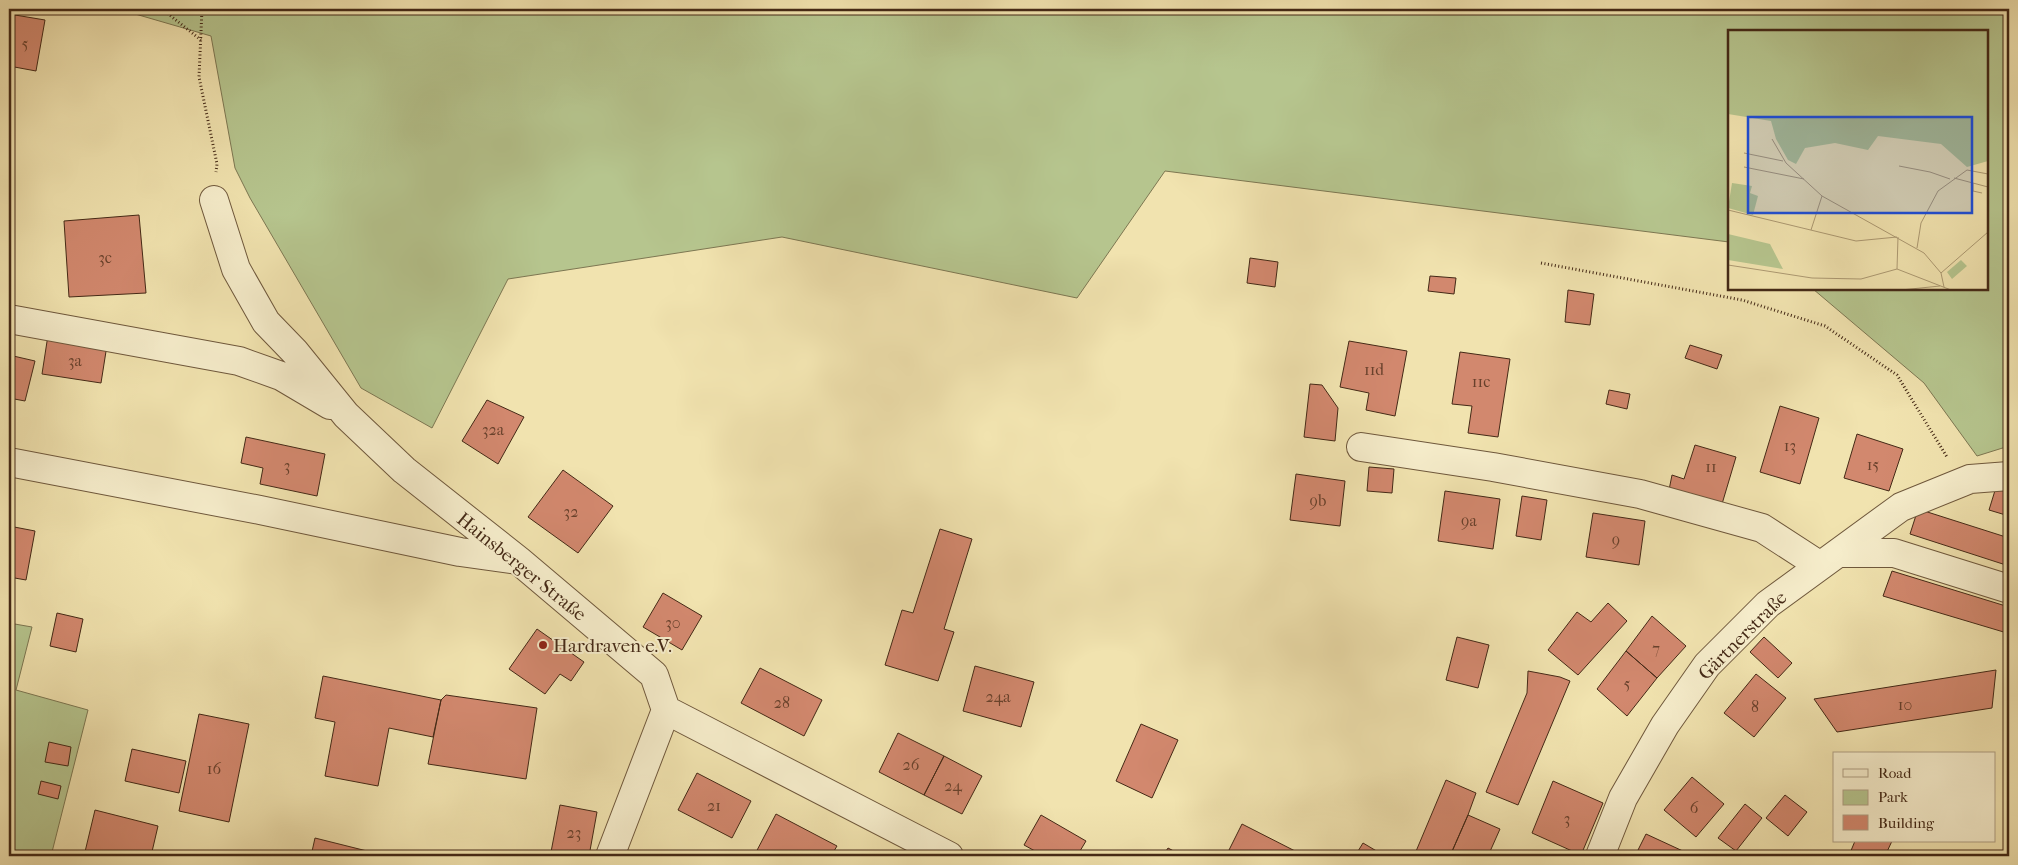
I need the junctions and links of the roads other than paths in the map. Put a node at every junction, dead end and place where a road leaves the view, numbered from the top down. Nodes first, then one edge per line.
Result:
1 (214, 200) road end
2 (9, 319) edge
3 (355, 423) junction
4 (1361, 447) dead end
5 (9, 462) edge
6 (2009, 476) edge
7 (1830, 559) junction
8 (518, 560) junction
9 (2009, 588) edge
10 (666, 710) junction
11 (610, 856) edge
12 (949, 856) edge
13 (1600, 856) edge

1 - 3 street
2 - 3 street
3 - 8 street, Hainsberger Straße
4 - 7 street
5 - 8 street
6 - 7 street, Gärtnerstraße
7 - 9 street
7 - 13 street, Gärtnerstraße
8 - 10 street, Hainsberger Straße
10 - 11 street
10 - 12 street

